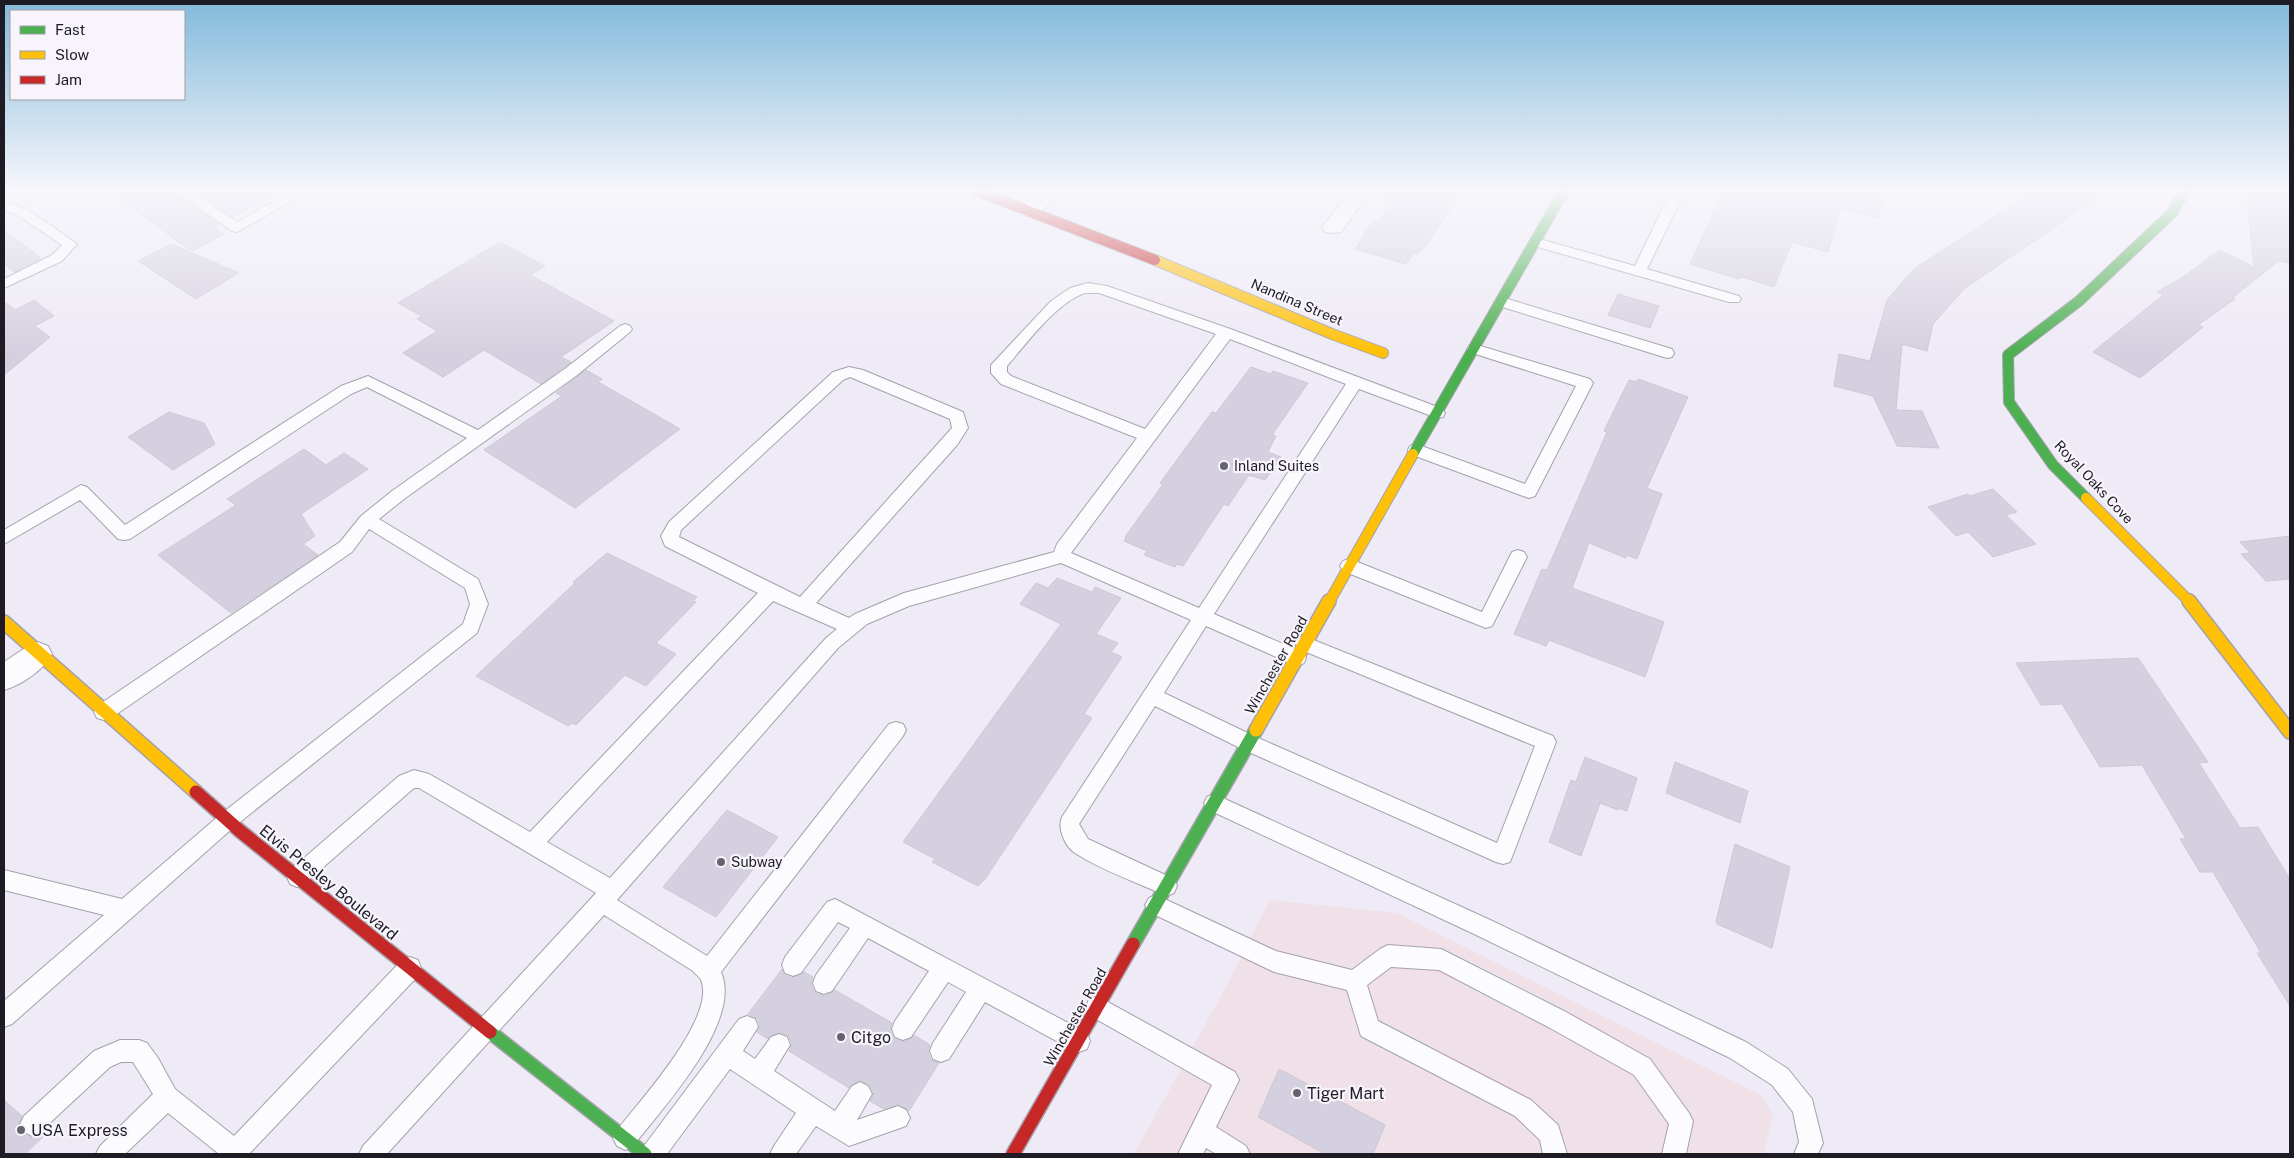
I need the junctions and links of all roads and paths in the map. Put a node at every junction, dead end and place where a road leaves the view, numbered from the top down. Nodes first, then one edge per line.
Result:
1 (69, 245) edge
2 (1116, 245) edge
3 (1534, 245) edge
4 (1547, 245) edge
5 (1652, 245) edge
6 (2138, 245) edge
7 (1639, 271) junction
8 (4, 284) edge
9 (1734, 299) dead end
10 (1501, 302) junction
11 (625, 329) dead end
12 (1228, 333) junction
13 (1474, 349) junction
14 (1383, 353) dead end
15 (1667, 353) dead end
16 (1356, 381) junction
17 (1437, 413) junction
18 (1148, 436) junction
19 (479, 437) junction
20 (1416, 450) junction
21 (368, 520) junction
22 (4, 538) edge
23 (1062, 556) junction
24 (1518, 557) dead end
25 (1349, 566) junction
26 (771, 591) junction
27 (804, 605) junction
28 (1203, 617) junction
29 (4, 622) edge
30 (851, 627) junction
31 (1301, 651) junction
32 (38, 654) junction
33 (4, 678) edge
34 (1152, 696) junction
35 (104, 712) junction
36 (896, 730) dead end
37 (2290, 732) edge
38 (1249, 743) junction
39 (1214, 803) junction
40 (228, 820) junction
41 (533, 843) junction
42 (297, 877) junction
43 (4, 880) edge
44 (1162, 895) junction
45 (607, 896) junction
46 (125, 910) junction
47 (866, 925) junction
48 (793, 965) dead end
49 (410, 968) junction
50 (944, 968) junction
51 (708, 972) junction
52 (1355, 981) junction
53 (824, 983) dead end
54 (982, 988) junction
55 (1097, 1008) junction
56 (4, 1016) edge
57 (747, 1027) dead end
58 (487, 1029) junction
59 (903, 1029) dead end
60 (1079, 1041) junction
61 (779, 1045) dead end
62 (941, 1051) dead end
63 (727, 1054) junction
64 (758, 1075) junction
65 (860, 1094) dead end
66 (167, 1097) junction
67 (813, 1110) junction
68 (898, 1118) dead end
69 (32, 1124) dead end
70 (838, 1126) junction
71 (1201, 1132) junction
72 (625, 1138) junction
73 (1021, 1151) edge
74 (234, 1153) edge
75 (108, 1154) edge
76 (371, 1154) edge
77 (645, 1154) edge
78 (652, 1154) edge
79 (782, 1154) edge
80 (1190, 1154) edge
81 (1238, 1154) edge
82 (1555, 1154) edge
83 (1674, 1154) edge
84 (1806, 1154) edge

1 - 8 lane
2 - 14 main road, Nandina Street
3 - 10 main road, Winchester Road
4 - 7 lane
5 - 7 lane
6 - 37 main road, Royal Oaks Cove
7 - 9 lane
10 - 13 main road, Winchester Road
10 - 15 lane
11 - 19 lane
12 - 16 lane
12 - 18 lane
12 - 18 lane
13 - 17 main road, Winchester Road
13 - 20 lane
16 - 17 lane
16 - 28 lane
17 - 20 main road, Winchester Road
18 - 23 lane
19 - 21 lane
19 - 22 lane
20 - 25 main road, Winchester Road
21 - 35 lane
21 - 40 lane
23 - 28 lane
23 - 30 lane
24 - 25 lane
25 - 31 main road, Winchester Road
26 - 27 lane
26 - 27 lane
26 - 41 lane
27 - 30 lane
28 - 31 lane
28 - 34 lane
29 - 32 main road, Elvis Presley Boulevard
30 - 45 lane
31 - 38 main road, Winchester Road
31 - 38 lane
32 - 33 street
32 - 35 main road, Elvis Presley Boulevard
34 - 38 lane
34 - 44 lane
35 - 40 main road, Elvis Presley Boulevard
36 - 51 lane
38 - 39 main road, Winchester Road
39 - 44 main road, Winchester Road
39 - 84 lane
40 - 42 main road, Elvis Presley Boulevard
40 - 46 lane
41 - 42 lane
41 - 45 lane
42 - 49 main road, Elvis Presley Boulevard
43 - 46 lane
44 - 52 lane
44 - 55 main road, Winchester Road
45 - 51 lane
45 - 58 lane
46 - 56 lane
47 - 48 lane
47 - 50 lane
47 - 53 lane
49 - 58 main road, Elvis Presley Boulevard
49 - 74 lane
50 - 54 lane
50 - 59 lane
51 - 72 lane
52 - 82 lane
52 - 83 lane
54 - 60 lane
54 - 62 lane
55 - 60 main road, Winchester Road
55 - 71 lane
57 - 63 lane
58 - 72 main road, Elvis Presley Boulevard
58 - 76 lane
60 - 73 main road, Winchester Road
61 - 64 lane
63 - 64 lane
63 - 78 lane
64 - 67 lane
65 - 70 lane
66 - 69 lane
66 - 74 lane
66 - 75 lane
67 - 70 lane
67 - 79 lane
68 - 70 lane
71 - 80 lane
71 - 81 lane
72 - 77 main road, Elvis Presley Boulevard

